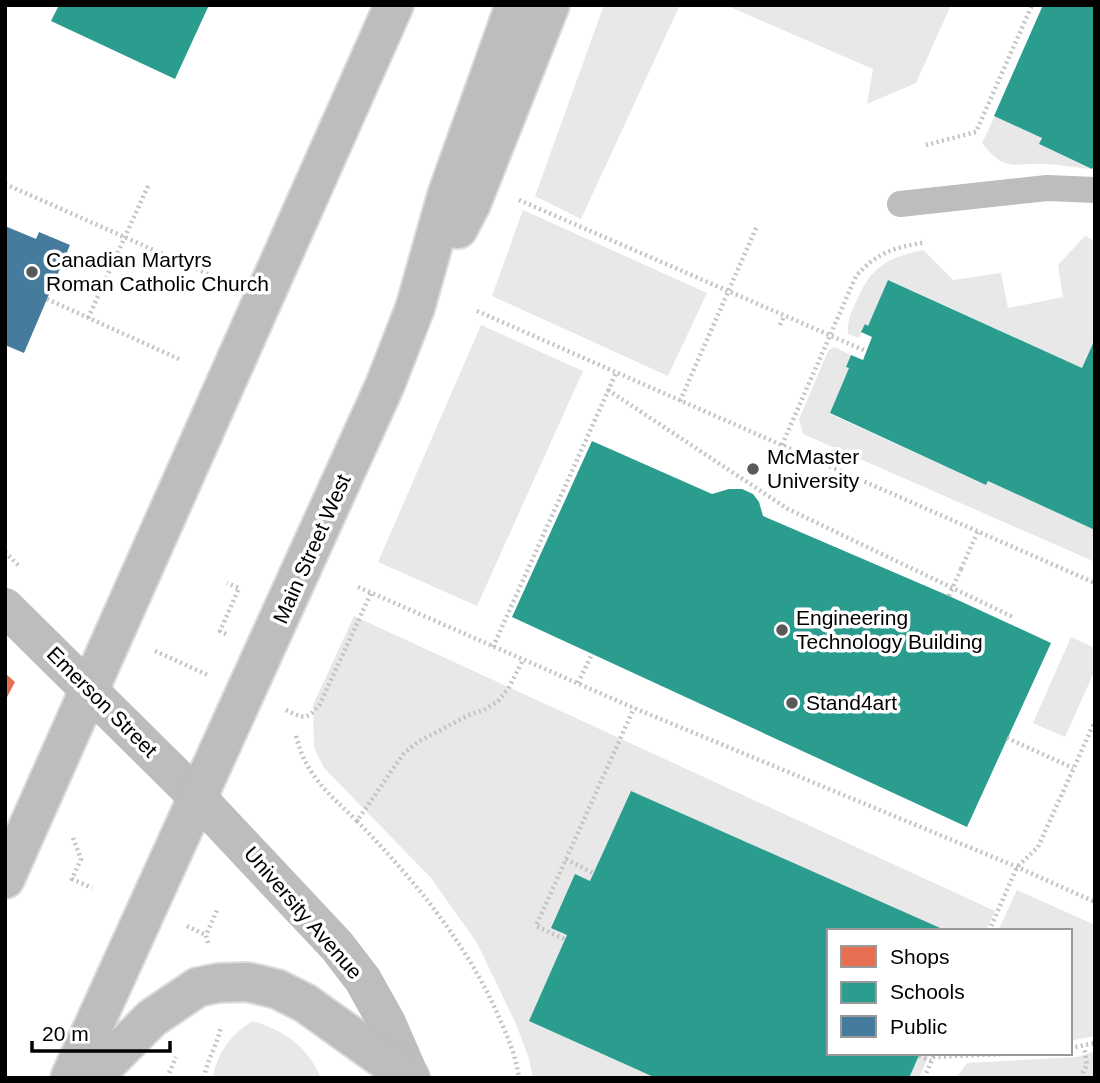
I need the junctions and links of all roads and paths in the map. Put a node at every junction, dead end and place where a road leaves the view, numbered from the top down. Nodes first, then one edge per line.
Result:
1 (394, 5) edge
2 (515, 5) edge
3 (550, 5) edge
4 (1032, 5) edge
5 (926, 145) dead end
6 (5, 184) edge
7 (149, 184) dead end
8 (1095, 190) edge
9 (519, 200) dead end
10 (900, 204) dead end
11 (757, 226) dead end
12 (125, 237) junction
13 (931, 241) dead end
14 (219, 279) dead end
15 (729, 291) junction
16 (47, 299) dead end
17 (415, 308) junction
18 (477, 311) dead end
19 (784, 316) junction
20 (88, 318) junction
21 (780, 325) dead end
22 (830, 335) junction
23 (866, 351) dead end
24 (181, 360) dead end
25 (616, 373) junction
26 (608, 390) junction
27 (680, 401) junction
28 (782, 445) junction
29 (978, 531) junction
30 (5, 552) edge
31 (25, 571) dead end
32 (228, 583) dead end
33 (1095, 583) edge
34 (358, 587) dead end
35 (371, 593) junction
36 (949, 596) dead end
37 (5, 607) edge
38 (1013, 617) dead end
39 (115, 633) junction
40 (229, 636) dead end
41 (493, 646) junction
42 (592, 654) dead end
43 (523, 660) junction
44 (578, 683) junction
45 (90, 690) junction
46 (247, 693) junction
47 (634, 708) junction
48 (1095, 721) edge
49 (296, 736) dead end
50 (1095, 736) edge
51 (1087, 737) junction
52 (1007, 738) dead end
53 (1073, 768) junction
54 (198, 798) junction
55 (357, 821) junction
56 (71, 834) dead end
57 (566, 859) junction
58 (1017, 867) junction
59 (593, 873) dead end
60 (5, 879) edge
61 (92, 888) dead end
62 (1095, 902) edge
63 (218, 908) dead end
64 (186, 926) dead end
65 (990, 929) edge
66 (564, 939) dead end
67 (221, 1024) dead end
68 (1095, 1043) edge
69 (182, 1046) dead end
70 (1084, 1047) junction
71 (1072, 1048) edge
72 (980, 1055) edge
73 (919, 1056) dead end
74 (933, 1057) edge
75 (70, 1078) edge
76 (92, 1078) edge
77 (167, 1078) edge
78 (204, 1078) edge
79 (410, 1078) edge
80 (519, 1078) edge
81 (924, 1078) edge
82 (1081, 1078) edge

1 - 39 main road
2 - 17 main road, Main Street West
3 - 17 main road
4 - 5 path
6 - 12 path
7 - 12 path
8 - 10 lane
9 - 15 path
11 - 15 path
12 - 14 path
12 - 20 path
13 - 22 path
15 - 19 path
15 - 27 path
16 - 20 path
17 - 46 main road, Main Street West
18 - 25 path
19 - 21 path
19 - 22 path
20 - 24 path
22 - 23 path
22 - 28 path
25 - 26 path
25 - 27 path
26 - 38 path
26 - 41 path
27 - 28 path
28 - 29 path
29 - 33 path
29 - 36 path, bridge
30 - 31 path
32 - 40 path
34 - 35 path
35 - 41 path
35 - 46 path
37 - 45 main road, Emerson Street
39 - 45 main road
39 - 46 path
41 - 43 path
42 - 44 path
43 - 44 path
43 - 55 path
44 - 47 path
45 - 54 main road, Emerson Street
45 - 60 main road
46 - 54 main road, Main Street West
47 - 57 path
47 - 58 path
48 - 51 path
49 - 55 path
50 - 51 path
51 - 53 path
52 - 53 path
53 - 58 path
54 - 75 main road, Main Street West
54 - 79 main road, University Avenue
55 - 80 path
56 - 61 path
57 - 59 path
57 - 66 path
58 - 62 path
58 - 65 path
63 - 64 path
67 - 78 path
68 - 70 path
69 - 77 path
70 - 71 path
70 - 82 path
72 - 74 path
73 - 74 path
74 - 81 path
76 - 79 main road

